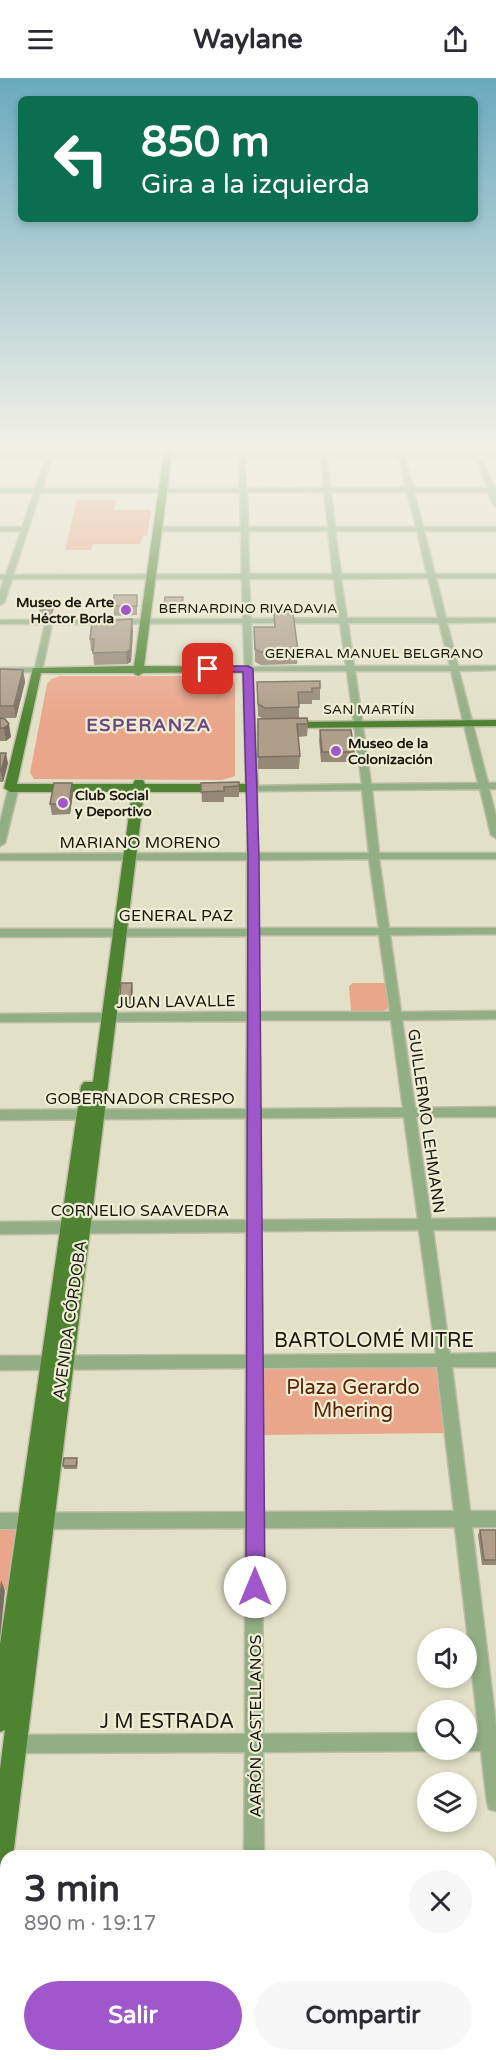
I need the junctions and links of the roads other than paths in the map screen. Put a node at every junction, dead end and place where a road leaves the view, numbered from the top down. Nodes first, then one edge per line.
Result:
1 (23, 537) edge
2 (160, 537) edge
3 (244, 537) edge
4 (333, 537) edge
5 (422, 537) edge
6 (338, 576) junction
7 (432, 576) junction
8 (496, 576) edge
9 (0, 577) edge
10 (10, 577) junction
11 (154, 577) junction
12 (246, 577) junction
13 (0, 603) edge
14 (496, 620) edge
15 (147, 621) junction
16 (247, 621) junction
17 (344, 621) junction
18 (443, 621) junction
19 (0, 622) edge
20 (49, 622) junction
21 (351, 668) junction
22 (454, 668) junction
23 (496, 668) edge
24 (248, 669) junction
25 (0, 670) edge
26 (38, 670) junction
27 (143, 671) junction
28 (241, 679) joint
29 (468, 723) junction
30 (496, 723) edge
31 (359, 724) junction
32 (256, 725) junction
33 (8, 726) edge
34 (29, 726) junction
35 (133, 786) junction
36 (484, 786) junction
37 (496, 786) edge
38 (369, 787) junction
39 (252, 788) junction
40 (8, 789) edge
41 (496, 835) edge
42 (0, 843) edge
43 (374, 856) junction
44 (496, 856) edge
45 (0, 857) edge
46 (124, 857) junction
47 (254, 857) junction
48 (385, 931) junction
49 (496, 931) edge
50 (115, 932) junction
51 (254, 932) junction
52 (0, 933) edge
53 (396, 1015) junction
54 (496, 1015) edge
55 (254, 1016) junction
56 (0, 1018) edge
57 (103, 1018) junction
58 (496, 1112) edge
59 (410, 1113) junction
60 (91, 1114) junction
61 (254, 1114) junction
62 (0, 1115) edge
63 (496, 1224) edge
64 (425, 1225) junction
65 (75, 1227) junction
66 (255, 1227) junction
67 (0, 1228) edge
68 (496, 1360) edge
69 (444, 1361) junction
70 (56, 1362) junction
71 (255, 1362) junction
72 (0, 1363) edge
73 (461, 1519) junction
74 (496, 1519) edge
75 (255, 1520) junction
76 (0, 1521) edge
77 (36, 1521) junction
78 (0, 1721) edge
79 (417, 1742) edge
80 (492, 1742) edge
81 (256, 1743) junction
82 (15, 1744) junction
83 (496, 1802) edge
84 (1, 1850) edge
85 (254, 1850) edge

1 - 10 street
2 - 11 main road
3 - 12 street, AARÓN CASTELLANOS
4 - 6 street, GUILLERMO LEHMANN
5 - 7 street
6 - 7 street
6 - 12 street
6 - 17 street, GUILLERMO LEHMANN
7 - 8 street
7 - 18 street
9 - 10 street
10 - 11 street
10 - 13 street
11 - 12 street
11 - 15 main road
12 - 16 street, AARÓN CASTELLANOS
14 - 18 street, BERNARDINO RIVADAVIA
15 - 16 street, BERNARDINO RIVADAVIA
15 - 20 street, BERNARDINO RIVADAVIA
15 - 27 main road
16 - 17 street, BERNARDINO RIVADAVIA
16 - 24 street, AARÓN CASTELLANOS
17 - 18 street, BERNARDINO RIVADAVIA
17 - 21 street, GUILLERMO LEHMANN
18 - 22 street
19 - 20 street, BERNARDINO RIVADAVIA
20 - 26 street
21 - 22 street, GENERAL MANUEL BELGRANO
21 - 24 street, GENERAL MANUEL BELGRANO
21 - 31 street, GUILLERMO LEHMANN
22 - 23 street, GENERAL MANUEL BELGRANO
22 - 29 street
24 - 27 main road, GENERAL MANUEL BELGRANO
24 - 32 main road, AARÓN CASTELLANOS
25 - 26 street, GENERAL MANUEL BELGRANO
26 - 27 main road, GENERAL MANUEL BELGRANO
26 - 34 main road
27 - 28 main road, GENERAL MANUEL BELGRANO
27 - 34 main road, GENERAL MANUEL BELGRANO
28 - 32 main road, AARÓN CASTELLANOS
29 - 30 main road, SAN MARTÍN
29 - 31 main road, SAN MARTÍN
29 - 36 street
31 - 32 main road, SAN MARTÍN
31 - 38 street, GUILLERMO LEHMANN
32 - 35 main road, AARÓN CASTELLANOS
32 - 39 main road, AARÓN CASTELLANOS
33 - 34 main road
34 - 35 main road
34 - 40 main road
35 - 39 main road
35 - 40 main road
35 - 46 main road, AVENIDA CÓRDOBA
36 - 37 street
36 - 38 street
36 - 41 street
38 - 39 street
38 - 43 street, GUILLERMO LEHMANN
39 - 47 street, AARÓN CASTELLANOS
40 - 42 street
43 - 44 street, MARIANO MORENO
43 - 47 street, MARIANO MORENO
43 - 48 street, GUILLERMO LEHMANN
45 - 46 street, MARIANO MORENO
46 - 47 street, MARIANO MORENO
46 - 50 main road, AVENIDA CÓRDOBA
47 - 51 street, AARÓN CASTELLANOS
48 - 49 street, GENERAL PAZ
48 - 51 street, GENERAL PAZ
48 - 53 street, GUILLERMO LEHMANN
50 - 51 street, GENERAL PAZ
50 - 52 street, GENERAL PAZ
50 - 57 main road, AVENIDA CÓRDOBA
51 - 55 street, AARÓN CASTELLANOS
53 - 54 street, JUAN LAVALLE
53 - 55 street, JUAN LAVALLE
53 - 59 street, GUILLERMO LEHMANN
55 - 57 street, JUAN LAVALLE
55 - 61 street, AARÓN CASTELLANOS
56 - 57 street, JUAN LAVALLE
57 - 60 main road, AVENIDA CÓRDOBA
58 - 59 street, GOBERNADOR CRESPO
59 - 61 street, GOBERNADOR CRESPO
59 - 64 street, GUILLERMO LEHMANN
60 - 61 street, GOBERNADOR CRESPO
60 - 62 street, GOBERNADOR CRESPO
60 - 65 main road, AVENIDA CÓRDOBA
61 - 66 street, AARÓN CASTELLANOS
63 - 64 street, CORNELIO SAAVEDRA
64 - 66 street, CORNELIO SAAVEDRA
64 - 69 street, GUILLERMO LEHMANN
65 - 66 street, CORNELIO SAAVEDRA
65 - 67 street, CORNELIO SAAVEDRA
65 - 70 main road, AVENIDA CÓRDOBA
66 - 71 street, AARÓN CASTELLANOS
68 - 69 street, BARTOLOMÉ MITRE
69 - 71 street, BARTOLOMÉ MITRE
69 - 73 street, GUILLERMO LEHMANN
70 - 71 street, BARTOLOMÉ MITRE
70 - 72 street, BARTOLOMÉ MITRE
70 - 77 main road, AVENIDA CÓRDOBA
71 - 75 street, AARÓN CASTELLANOS
73 - 74 street
73 - 75 street
73 - 80 street, GUILLERMO LEHMANN
75 - 77 street
75 - 81 street, AARÓN CASTELLANOS
76 - 77 street
77 - 78 main road, AVENIDA CÓRDOBA
77 - 82 main road, AVENIDA CÓRDOBA
79 - 81 street, J M ESTRADA
80 - 83 street, GUILLERMO LEHMANN
81 - 82 street, J M ESTRADA
81 - 85 street, AARÓN CASTELLANOS
82 - 84 main road, AVENIDA CÓRDOBA

